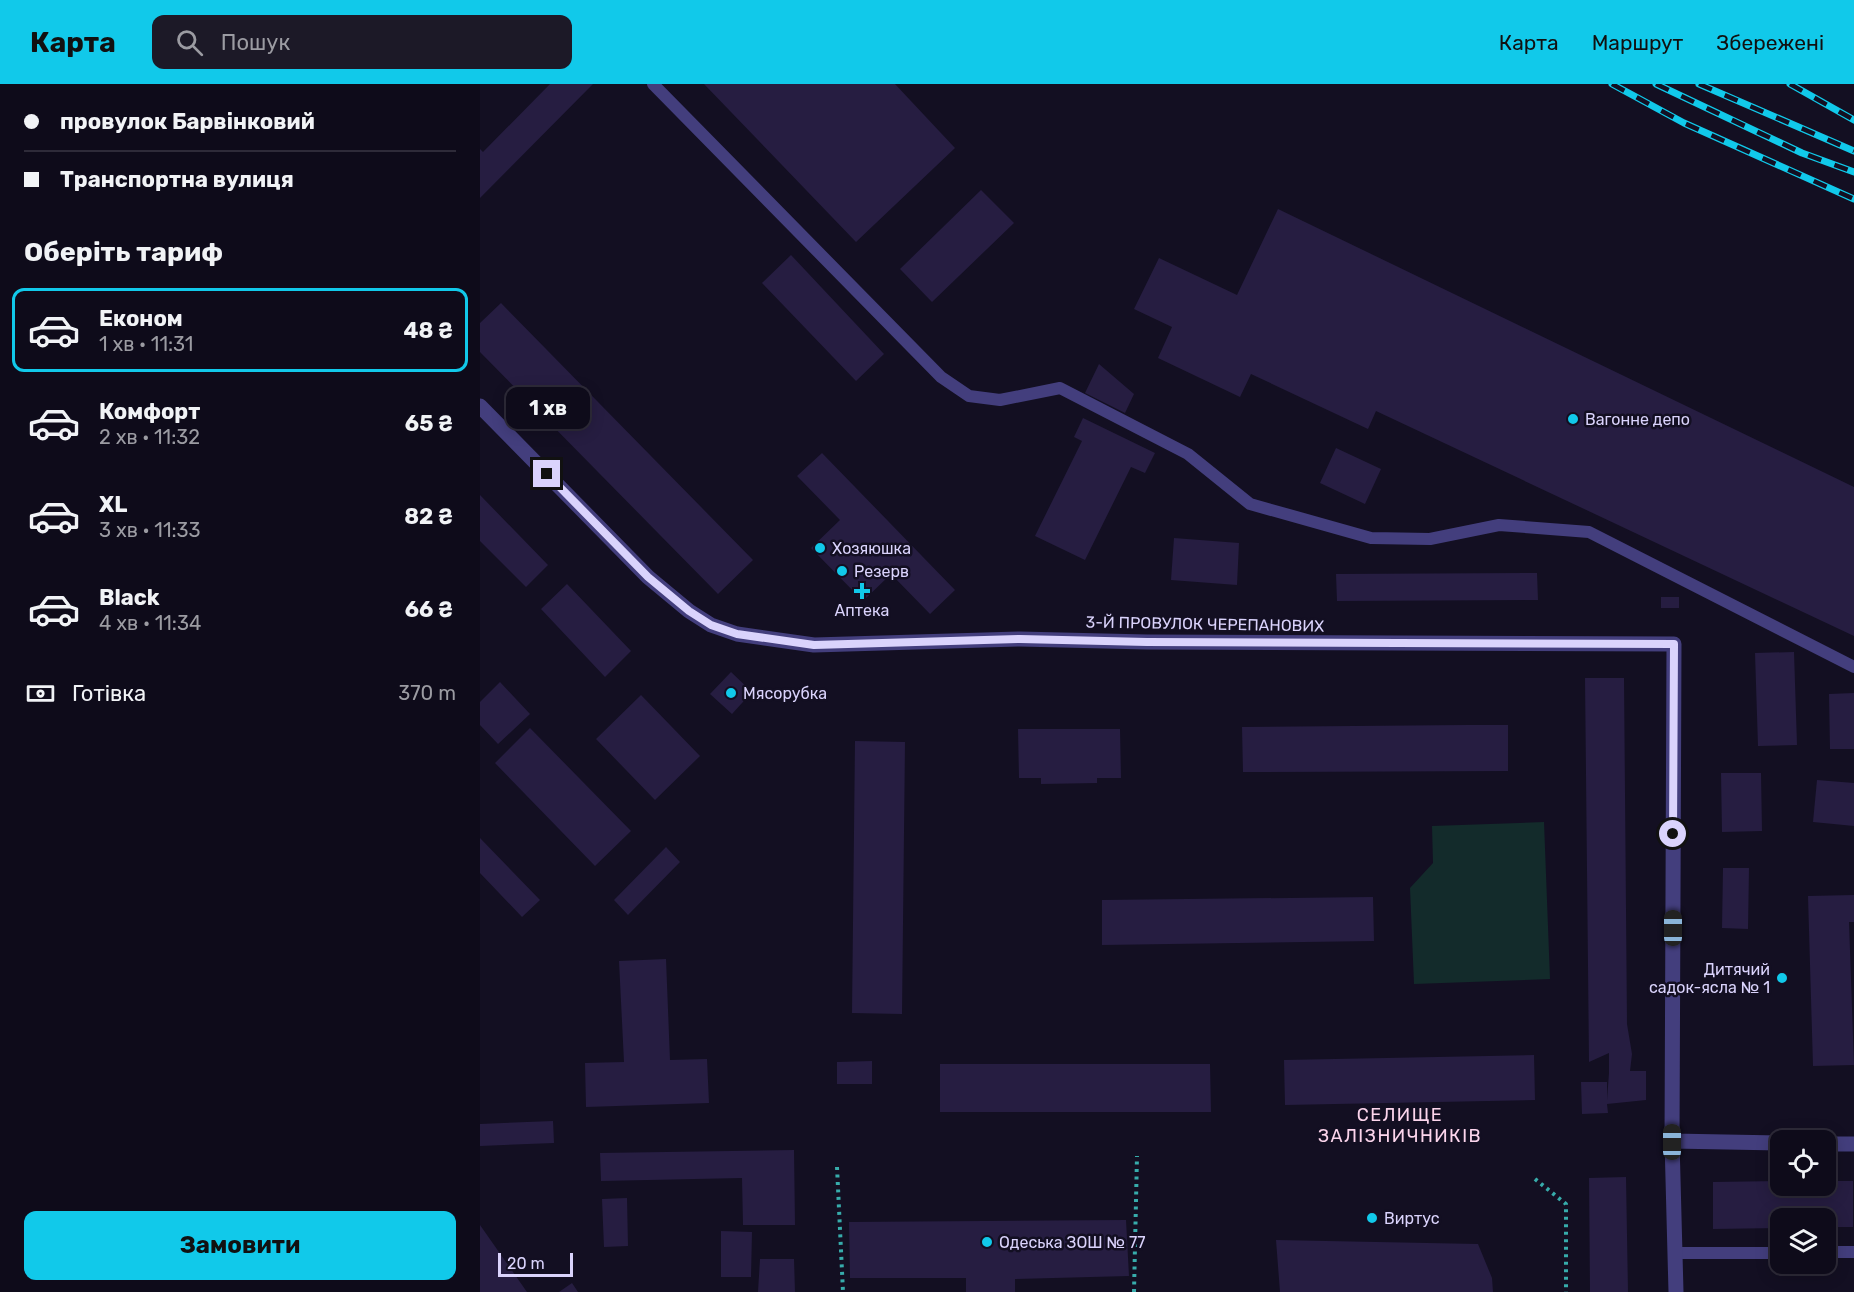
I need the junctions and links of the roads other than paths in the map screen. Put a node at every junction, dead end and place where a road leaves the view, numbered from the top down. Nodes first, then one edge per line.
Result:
1 (653, 84) edge
2 (480, 406) edge
3 (1854, 667) edge
4 (1672, 1142) junction
5 (1770, 1143) edge
6 (1836, 1144) edge
7 (1854, 1144) edge
8 (1675, 1252) junction
9 (1770, 1252) edge
10 (1836, 1252) edge
11 (1854, 1252) edge
12 (1676, 1292) edge

1 - 3 lane
2 - 4 street, 3-Й ПРОВУЛОК ЧЕРЕПАНОВИХ
4 - 5 street
4 - 8 street
6 - 7 street
8 - 9 lane
8 - 12 street
10 - 11 lane

